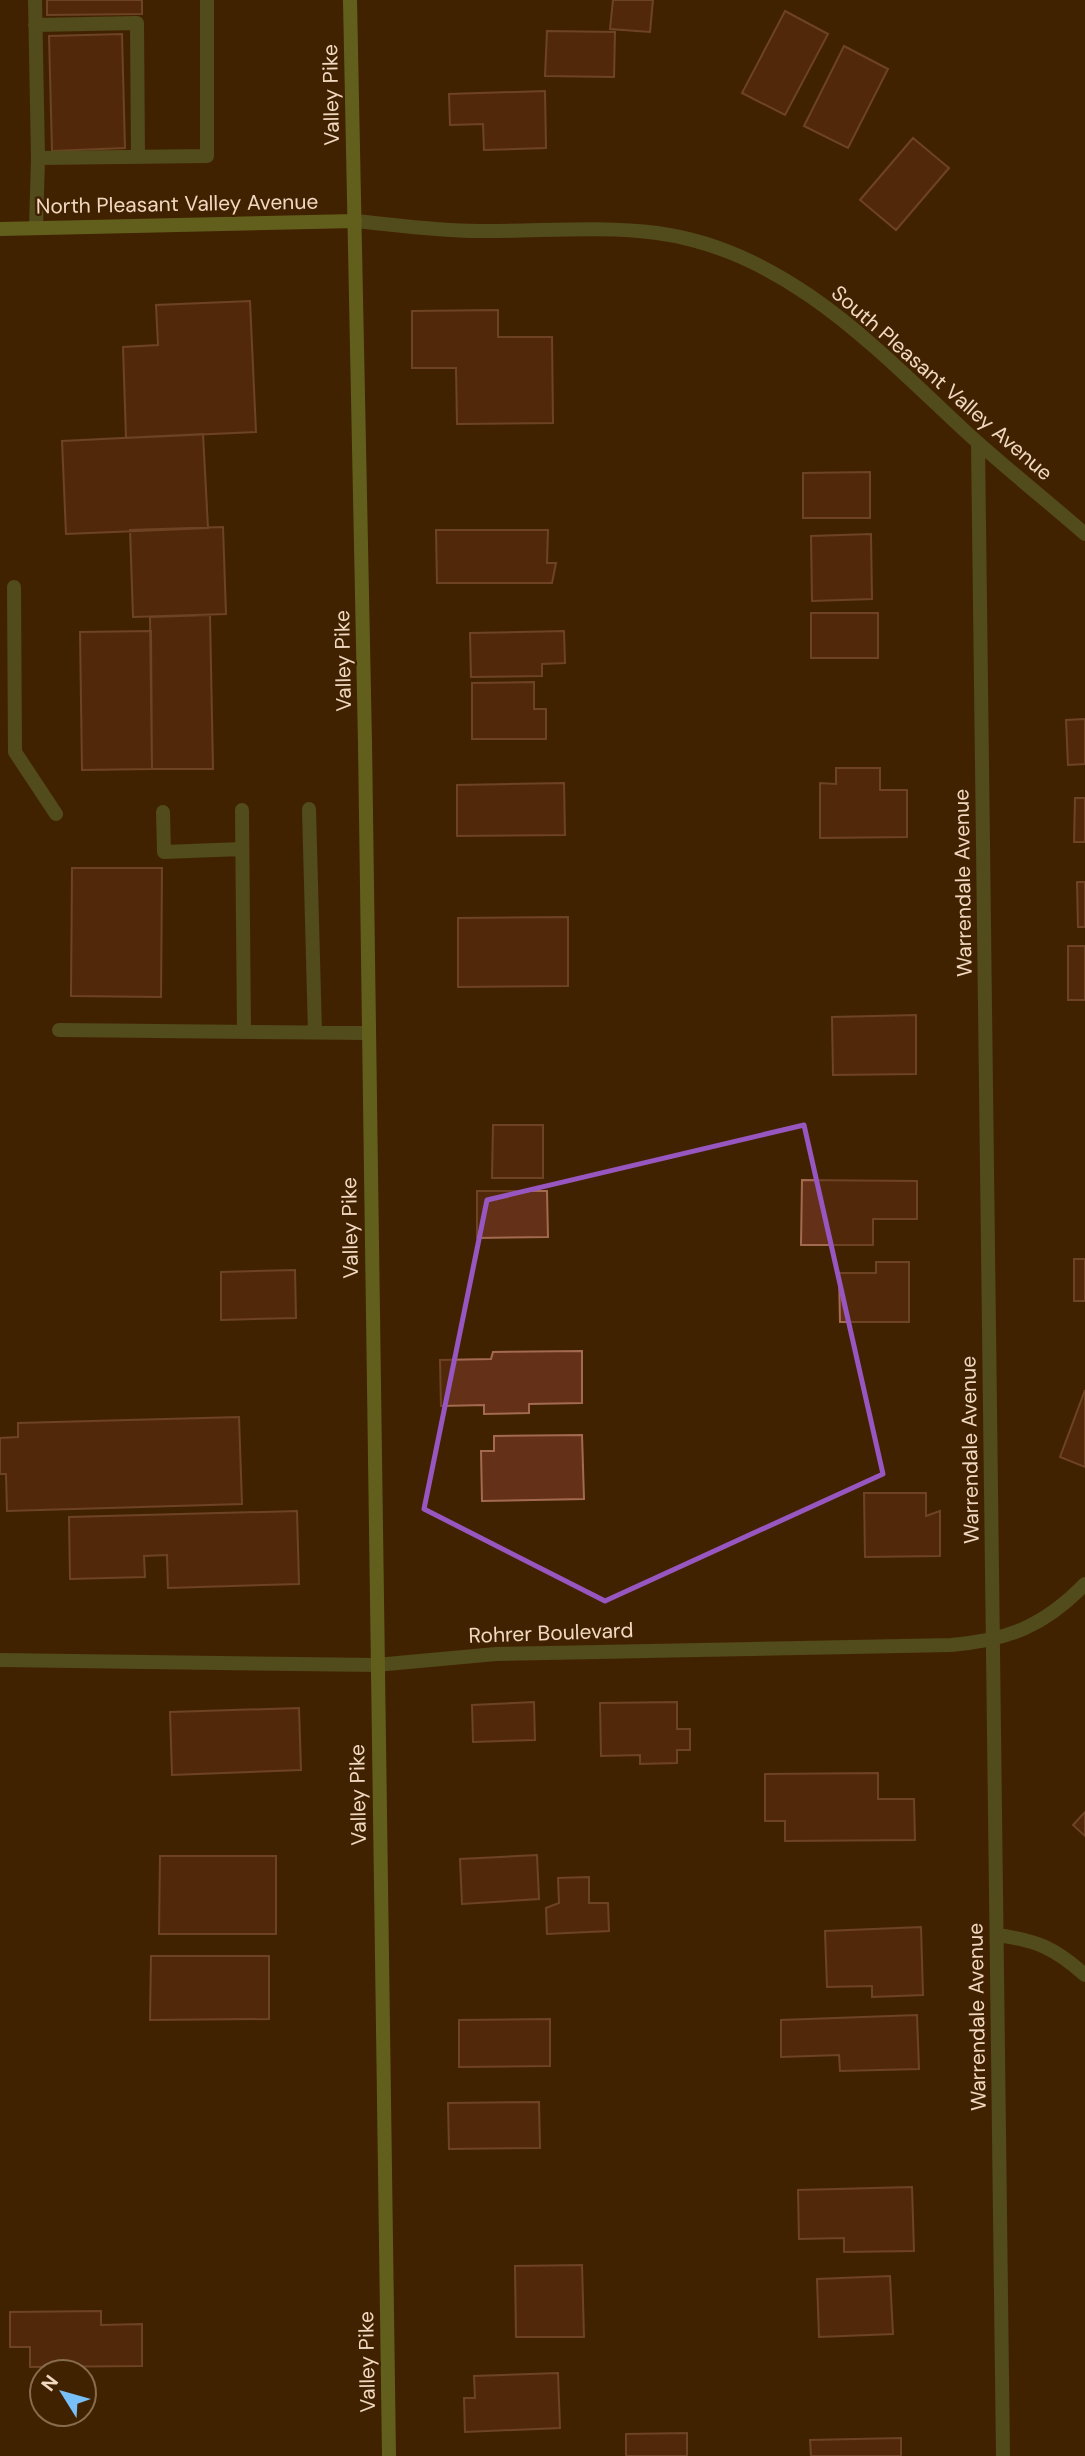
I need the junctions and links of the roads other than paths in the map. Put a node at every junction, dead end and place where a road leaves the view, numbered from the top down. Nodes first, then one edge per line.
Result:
1 (35, 0) edge
2 (207, 0) edge
3 (350, 0) edge
4 (35, 25) junction
5 (138, 156) junction
6 (38, 158) junction
7 (355, 221) junction
8 (36, 228) junction
9 (0, 229) edge
10 (978, 443) junction
11 (1085, 534) edge
12 (14, 587) dead end
13 (309, 809) dead end
14 (242, 810) dead end
15 (163, 811) dead end
16 (56, 814) dead end
17 (242, 849) junction
18 (59, 1030) dead end
19 (244, 1032) junction
20 (315, 1033) junction
21 (369, 1033) junction
22 (1085, 1584) edge
23 (993, 1641) junction
24 (0, 1660) edge
25 (376, 1664) junction
26 (997, 1935) junction
27 (1085, 1975) edge
28 (388, 2456) edge
29 (1003, 2456) edge

1 - 4 street
2 - 5 street
3 - 7 street, Valley Pike
4 - 5 street
4 - 6 street
5 - 6 street
6 - 8 street
7 - 8 street, North Pleasant Valley Avenue
7 - 10 street, South Pleasant Valley Avenue
7 - 21 street, Valley Pike
8 - 9 street, North Pleasant Valley Avenue
10 - 11 street, South Pleasant Valley Avenue
10 - 23 street, Warrendale Avenue
12 - 16 street
13 - 20 street
14 - 17 street
15 - 17 street
17 - 19 street
18 - 19 street
19 - 20 street
20 - 21 street
21 - 25 street, Valley Pike
22 - 23 street, Rohrer Boulevard
23 - 25 street, Rohrer Boulevard
23 - 26 street, Warrendale Avenue
24 - 25 street, Rohrer Boulevard
25 - 28 street, Valley Pike
26 - 27 street
26 - 29 street, Warrendale Avenue

